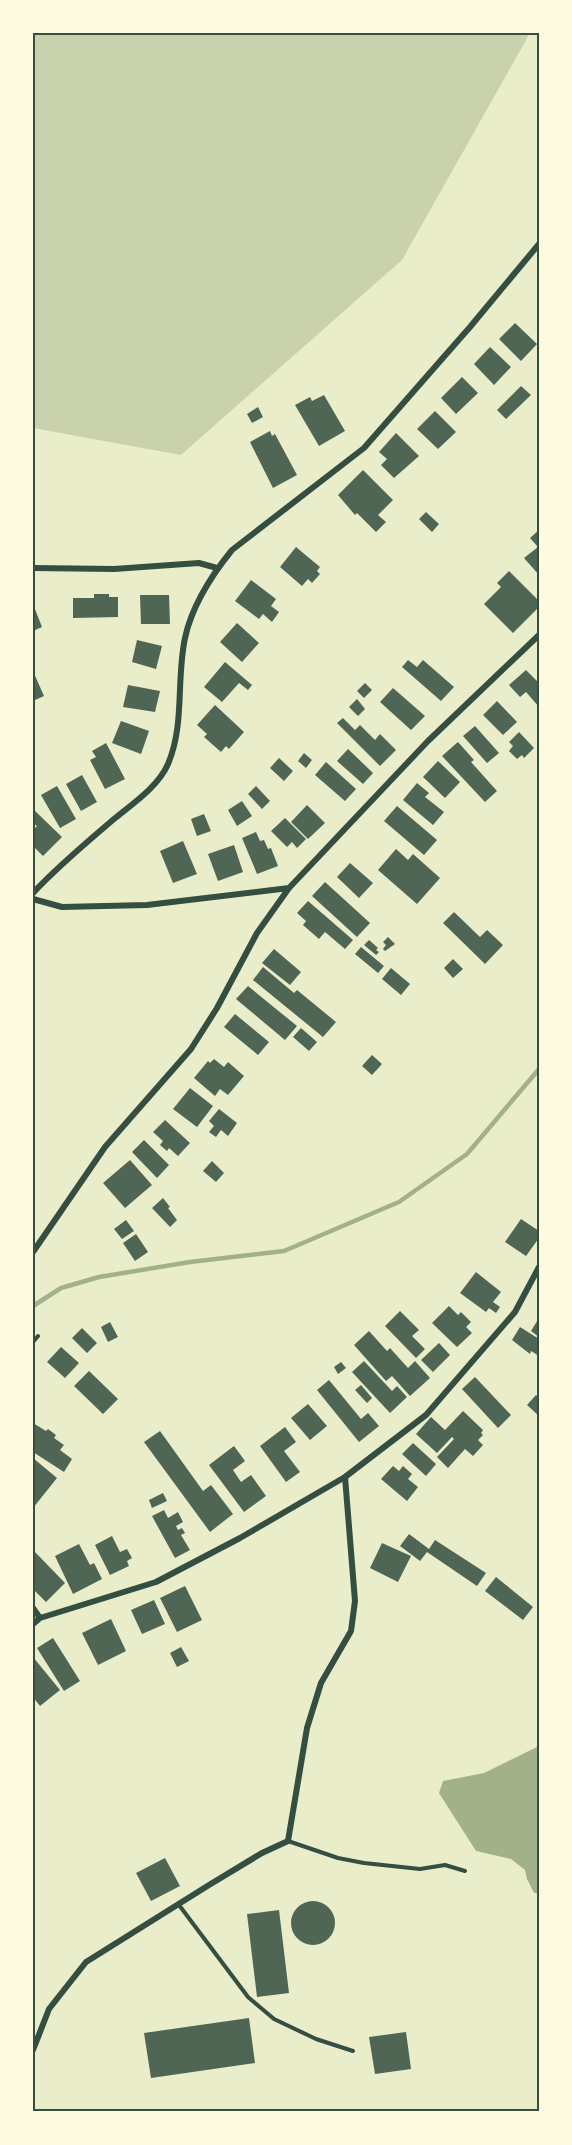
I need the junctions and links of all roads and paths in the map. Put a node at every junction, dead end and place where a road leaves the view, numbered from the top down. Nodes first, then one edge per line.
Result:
1 (539, 244) edge
2 (33, 568) edge
3 (218, 568) junction
4 (539, 635) edge
5 (289, 888) junction
6 (33, 893) edge
7 (33, 899) edge
8 (33, 1252) edge
9 (539, 1267) edge
10 (38, 1336) dead end
11 (33, 1342) edge
12 (345, 1477) junction
13 (33, 1608) edge
14 (40, 1618) junction
15 (33, 1624) edge
16 (288, 1841) junction
17 (465, 1871) dead end
18 (179, 1905) junction
19 (33, 2050) edge
20 (353, 2051) dead end

1 - 3 street
2 - 3 street
3 - 6 street
4 - 5 street
5 - 7 street
5 - 8 street
9 - 12 street
10 - 11 lane
12 - 14 street
12 - 16 street
13 - 14 street
14 - 15 street
16 - 17 lane
16 - 18 street
18 - 19 street
18 - 20 lane

